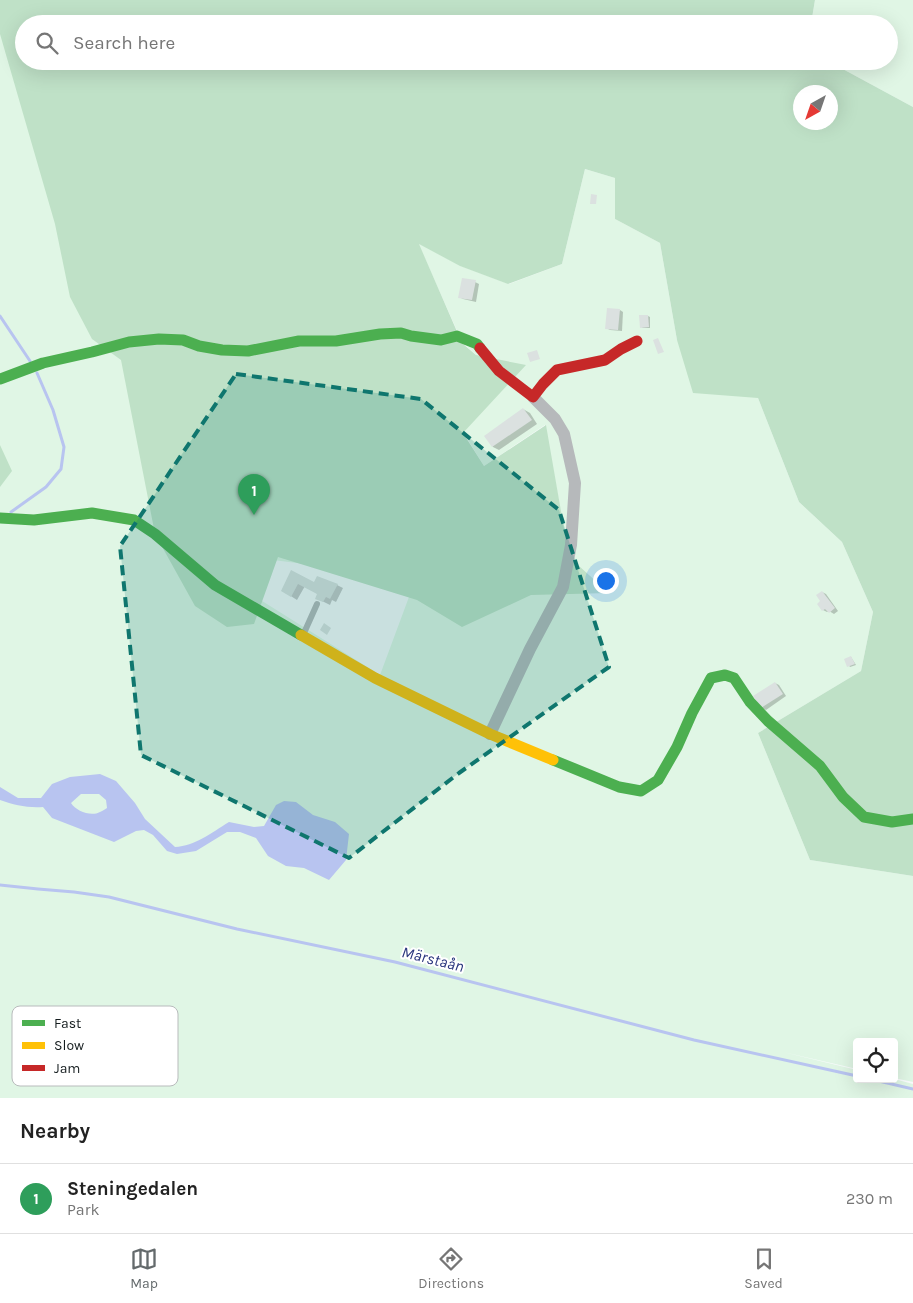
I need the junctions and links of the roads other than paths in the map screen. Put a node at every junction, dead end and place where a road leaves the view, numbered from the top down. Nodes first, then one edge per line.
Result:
1 (637, 341) dead end
2 (0, 379) edge
3 (533, 397) junction
4 (0, 518) edge
5 (317, 604) dead end
6 (302, 636) junction
7 (490, 734) junction
8 (913, 819) edge

1 - 3 street
2 - 3 street
3 - 7 street
4 - 6 street
5 - 6 lane
6 - 7 street
7 - 8 street

